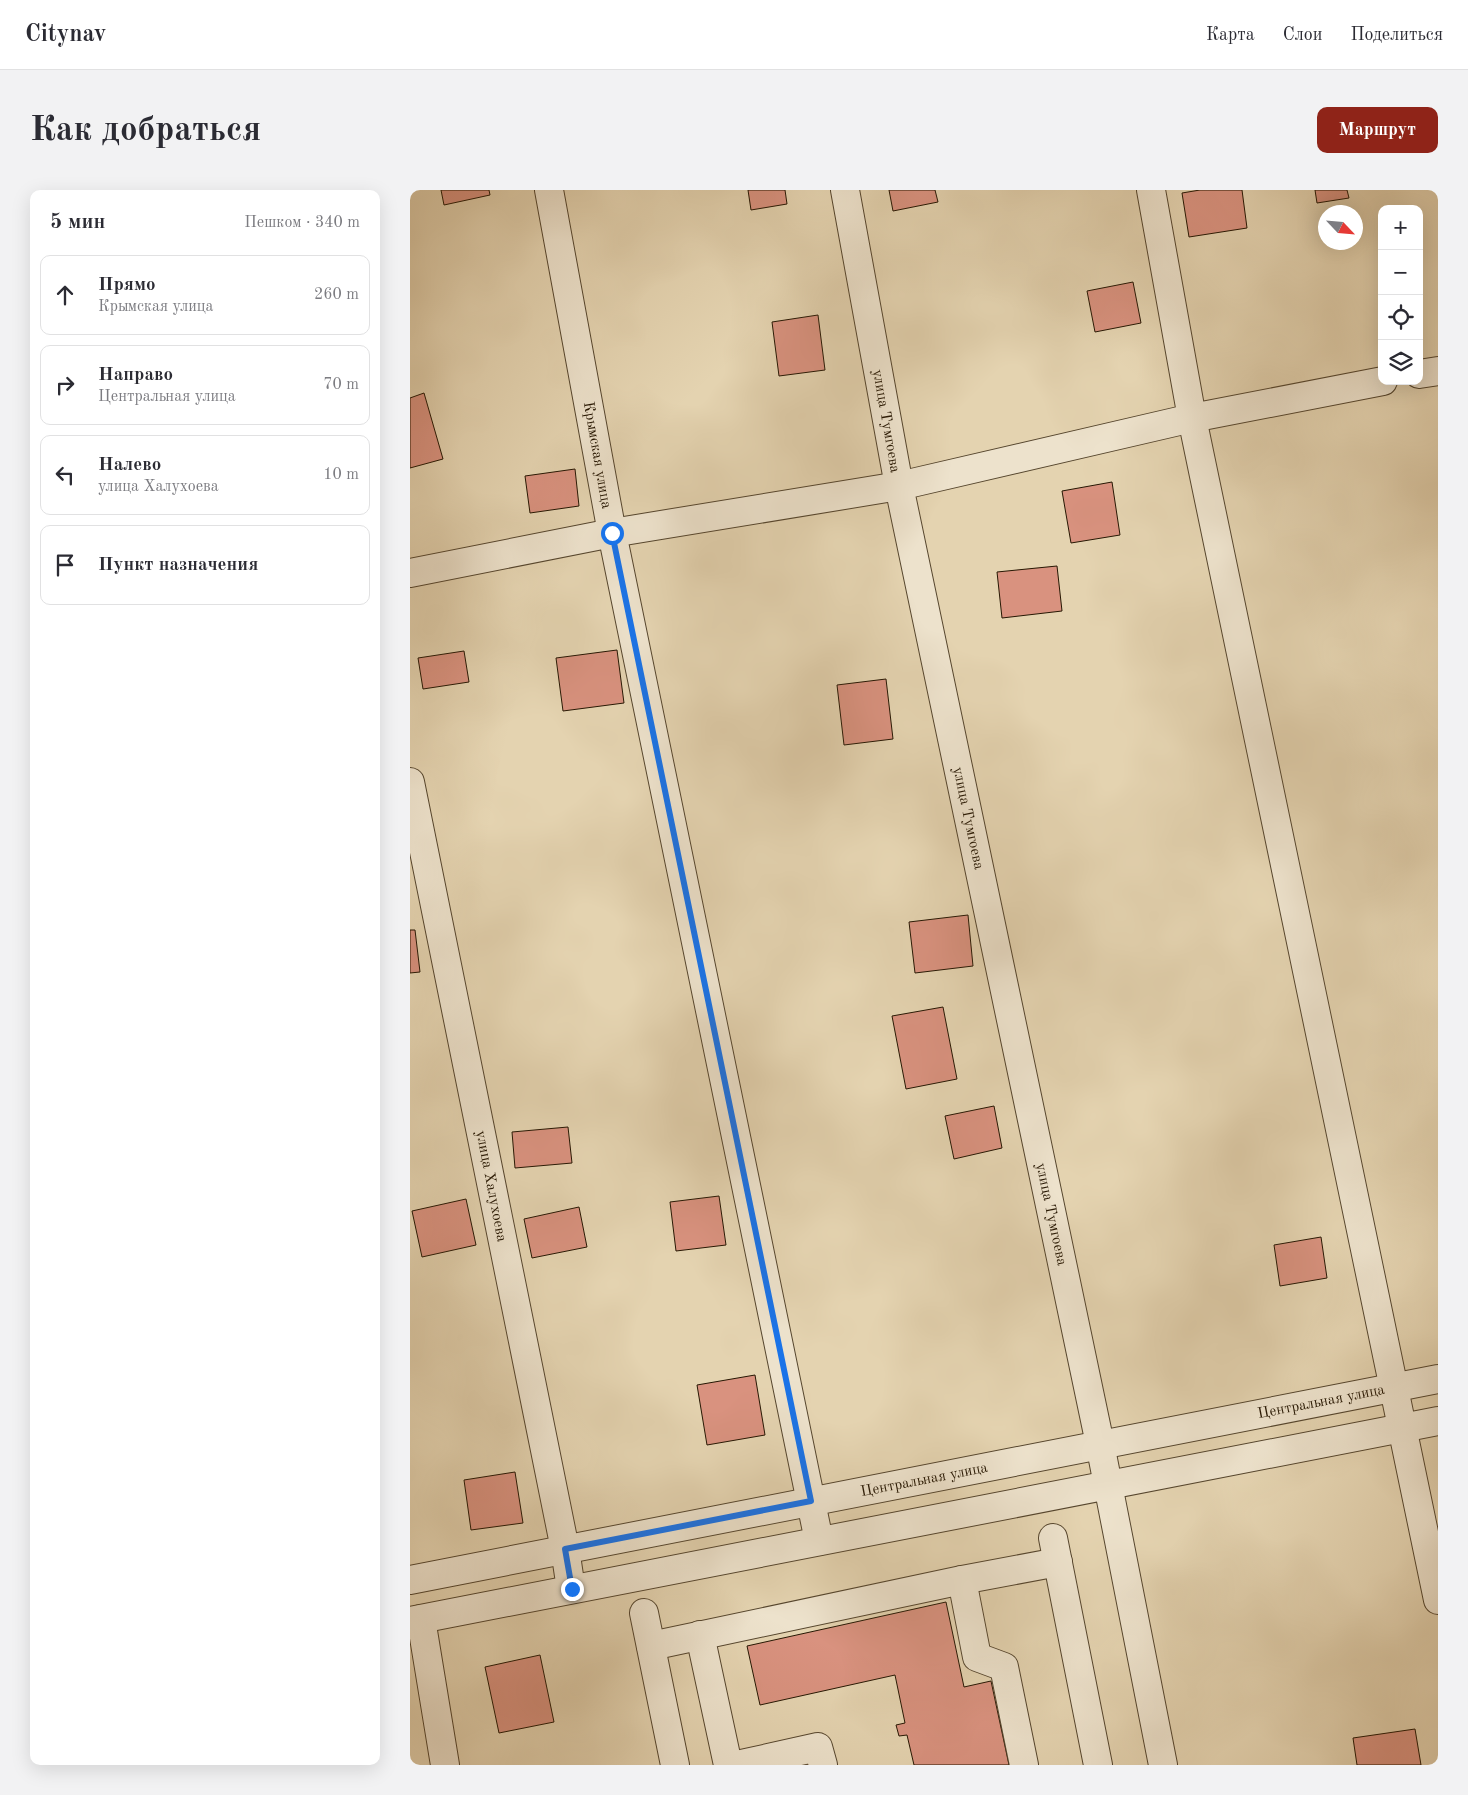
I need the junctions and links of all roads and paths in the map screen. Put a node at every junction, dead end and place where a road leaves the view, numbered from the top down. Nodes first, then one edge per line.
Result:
1 (549, 190) edge
2 (845, 190) edge
3 (1151, 190) edge
4 (1438, 371) edge
5 (1423, 373) edge
6 (1378, 382) edge
7 (1192, 418) junction
8 (899, 486) junction
9 (612, 533) junction
10 (410, 573) edge
11 (410, 782) edge
12 (1438, 1379) edge
13 (1395, 1387) junction
14 (1438, 1421) edge
15 (1403, 1428) junction
16 (1100, 1444) junction
17 (1107, 1485) junction
18 (811, 1501) junction
19 (819, 1541) junction
20 (565, 1549) junction
21 (410, 1580) edge
22 (962, 1580) junction
23 (572, 1589) junction
24 (1438, 1600) edge
25 (644, 1613) dead end
26 (416, 1620) edge
27 (700, 1635) junction
28 (651, 1646) junction
29 (445, 1765) edge
30 (675, 1765) edge
31 (728, 1765) edge
32 (737, 1765) edge
33 (823, 1765) edge
34 (1024, 1765) edge
35 (1098, 1765) edge
36 (1162, 1765) edge

1 - 9 street, Крымская улица
2 - 8 street, улица Тумгоева
3 - 7 street
4 - 5 street
6 - 7 street
7 - 8 street
7 - 13 street
8 - 9 street
8 - 16 street, улица Тумгоева
9 - 10 street
9 - 18 street, Крымская улица
11 - 20 street, улица Халухоева
12 - 13 street, Центральная улица
13 - 15 street
13 - 16 street, Центральная улица
14 - 15 street
15 - 17 street
15 - 24 street
16 - 17 street, улица Тумгоева
16 - 18 street, Центральная улица
17 - 19 street
17 - 36 street, улица Тумгоева
18 - 19 street, Крымская улица
18 - 20 street, Центральная улица
19 - 23 street
20 - 21 street, Центральная улица
20 - 23 street, улица Халухоева
22 - 27 street
22 - 34 street
22 - 35 street
23 - 26 street
25 - 28 street
26 - 29 street
27 - 28 street
27 - 31 street
28 - 30 street
32 - 33 street

